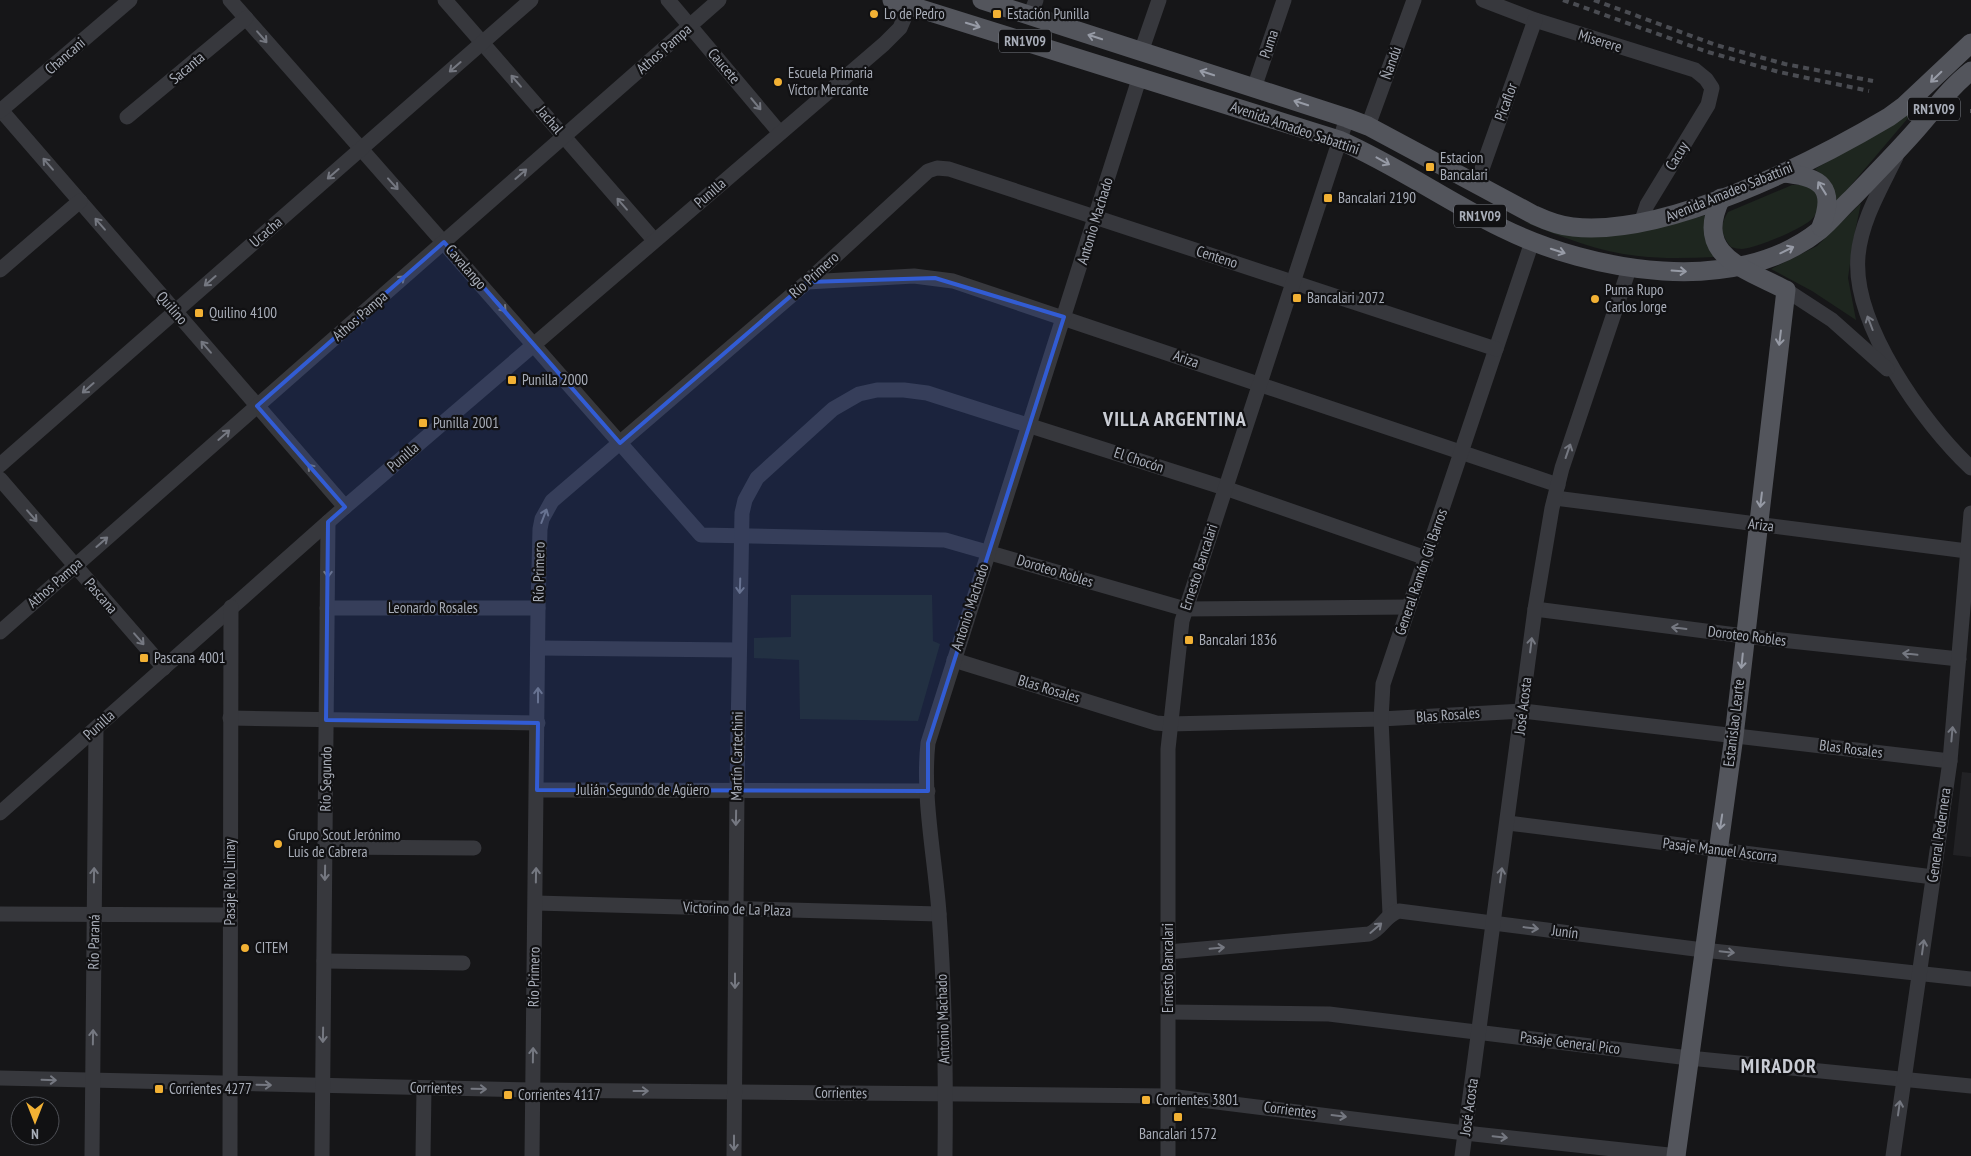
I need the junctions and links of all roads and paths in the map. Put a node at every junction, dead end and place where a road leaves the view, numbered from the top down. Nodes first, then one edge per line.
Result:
1 (130, 0) edge
2 (230, 0) edge
3 (445, 0) edge
4 (531, 0) edge
5 (668, 0) edge
6 (718, 0) edge
7 (892, 0) edge
8 (982, 0) edge
9 (1159, 0) edge
10 (1284, 0) edge
11 (1414, 0) edge
12 (1483, 0) edge
13 (911, 3) edge
14 (1033, 8) edge
15 (246, 18) junction
16 (1535, 20) junction
17 (690, 26) junction
18 (482, 43) junction
19 (1971, 43) edge
20 (1141, 52) junction
21 (1971, 71) edge
22 (1140, 76) junction
23 (1254, 88) junction
24 (1712, 88) joint
25 (0, 110) edge
26 (127, 117) dead end
27 (1347, 118) junction
28 (1368, 126) junction
29 (780, 133) junction
30 (564, 137) junction
31 (1339, 140) junction
32 (362, 148) junction
33 (1900, 149) junction
34 (937, 168) joint
35 (1782, 173) junction
36 (1477, 183) junction
37 (1721, 198) junction
38 (80, 201) junction
39 (1096, 217) junction
40 (1642, 223) junction
41 (1820, 230) junction
42 (654, 240) junction
43 (444, 242) junction
44 (1532, 242) junction
45 (1630, 266) junction
46 (1741, 266) junction
47 (0, 270) edge
48 (807, 282) junction
49 (1292, 282) junction
50 (1786, 290) junction
51 (175, 311) junction
52 (1064, 317) junction
53 (534, 344) junction
54 (1496, 349) junction
55 (1901, 382) junction
56 (1259, 384) junction
57 (848, 400) joint
58 (257, 406) junction
59 (1029, 425) junction
60 (620, 444) junction
61 (1461, 453) junction
62 (0, 464) edge
63 (1971, 468) edge
64 (0, 479) edge
65 (1224, 488) junction
66 (1556, 491) junction
67 (345, 507) junction
68 (1971, 513) edge
69 (328, 522) junction
70 (1758, 525) junction
71 (701, 536) joint
72 (742, 537) junction
73 (988, 551) junction
74 (1967, 551) junction
75 (1426, 558) junction
76 (75, 566) junction
77 (232, 607) junction
78 (1409, 607) junction
79 (327, 608) junction
80 (538, 608) junction
81 (1185, 609) junction
82 (1535, 609) junction
83 (0, 632) edge
84 (1744, 636) junction
85 (538, 648) junction
86 (738, 650) junction
87 (1959, 659) junction
88 (954, 660) junction
89 (164, 668) junction
90 (1522, 711) junction
91 (230, 718) junction
92 (1381, 719) junction
93 (326, 720) junction
94 (538, 723) junction
95 (1169, 724) junction
96 (96, 728) junction
97 (1734, 736) junction
98 (1950, 761) junction
99 (537, 790) junction
100 (737, 790) junction
101 (928, 791) junction
102 (0, 813) edge
103 (1508, 823) junction
104 (325, 847) junction
105 (474, 848) dead end
106 (1717, 849) junction
107 (1933, 877) junction
108 (536, 903) junction
109 (735, 908) junction
110 (0, 914) edge
111 (94, 914) junction
112 (939, 914) junction
113 (1390, 914) junction
114 (230, 915) junction
115 (1494, 923) junction
116 (1703, 950) junction
117 (1168, 952) junction
118 (324, 961) junction
119 (463, 963) dead end
120 (1919, 973) junction
121 (1971, 978) edge
122 (1168, 1012) junction
123 (1479, 1032) junction
124 (1688, 1058) junction
125 (0, 1078) edge
126 (1904, 1079) junction
127 (92, 1082) junction
128 (232, 1084) junction
129 (323, 1086) junction
130 (1971, 1086) edge
131 (424, 1088) junction
132 (533, 1090) junction
133 (735, 1091) junction
134 (946, 1094) junction
135 (1169, 1096) junction
136 (1465, 1133) junction
137 (92, 1156) edge
138 (230, 1156) edge
139 (322, 1156) edge
140 (422, 1156) edge
141 (532, 1156) edge
142 (734, 1156) edge
143 (945, 1156) edge
144 (1168, 1156) edge
145 (1462, 1156) edge
146 (1677, 1156) edge
147 (1893, 1156) edge

1 - 25 street, Chancani
2 - 15 street, Cavalango
3 - 18 street, Jachal
4 - 18 street, Ucacha
5 - 17 street, Caucete
6 - 17 street, Athos Pampa
7 - 13 main road, Avenida Amadeo Sabattini / RN1V09
8 - 14 main road, Avenida Amadeo Sabattini / RN1V09
9 - 20 street
10 - 23 street, Puma
11 - 28 street, Ñandú
12 - 16 street, Miserere
13 -> 22 main road, Avenida Amadeo Sabattini / RN1V09
13 - 29 street, Punilla
20 -> 14 main road, Avenida Amadeo Sabattini / RN1V09
15 - 26 street, Sacanta
15 -> 32 street, Cavalango
16 - 24 street, Miserere
16 - 36 street, Picaflor
17 -> 29 street, Caucete
17 - 30 street, Athos Pampa
30 -> 18 street, Jachal
18 -> 32 street, Ucacha
19 -> 35 main road, Avenida Amadeo Sabattini / RN1V09
23 -> 20 main road, Avenida Amadeo Sabattini / RN1V09
21 - 33 main road, Avenida Amadeo Sabattini / RN1V09
22 - 31 main road, Avenida Amadeo Sabattini / RN1V09
22 - 39 street, Antonio Machado
27 -> 23 main road, Avenida Amadeo Sabattini / RN1V09
24 - 40 street, Cacuy
38 -> 25 street, Quilino
27 - 28 main road, Avenida Amadeo Sabattini / RN1V09
27 - 31 street, Ernesto Bancalari
28 - 36 main road, Avenida Amadeo Sabattini / RN1V09
29 - 42 street, Punilla
42 -> 30 street, Jachal
43 -> 30 street, Athos Pampa
31 -> 44 main road, Avenida Amadeo Sabattini / RN1V09
31 - 49 street, Ernesto Bancalari
32 -> 43 street, Cavalango
32 -> 51 street, Ucacha
33 - 41 main road, Avenida Amadeo Sabattini / RN1V09
55 -> 33 street
34 - 39 street, Centeno
34 - 48 street, Río Primero
35 - 37 main road, Avenida Amadeo Sabattini / RN1V09
41 -> 35 main road
36 - 40 main road, Avenida Amadeo Sabattini / RN1V09
37 - 40 main road, Avenida Amadeo Sabattini / RN1V09
37 - 46 main road
38 - 47 street
51 -> 38 street, Quilino
39 - 49 street, Centeno
39 - 52 street, Antonio Machado
46 -> 41 main road, Avenida Amadeo Sabattini / RN1V09
42 - 53 street, Punilla
43 -> 53 street, Cavalango
58 -> 43 street, Athos Pampa
44 -> 45 main road, Avenida Amadeo Sabattini / RN1V09
44 - 54 street, General Ramón Gil Barros
45 -> 46 main road, Avenida Amadeo Sabattini / RN1V09
66 -> 45 street, José Acosta
46 - 50 main road
48 - 52 street, Ariza
48 - 60 street, Río Primero
49 - 54 street, Centeno
49 - 56 street, Ernesto Bancalari
50 - 55 street
50 -> 70 main road, Estanislao Learte
58 -> 51 street, Quilino
51 -> 62 street, Ucacha
52 - 56 street, Ariza
52 - 59 street, Antonio Machado
53 - 60 street, Cavalango
53 - 67 street, Punilla
54 - 61 street, General Ramón Gil Barros
55 - 63 street
56 - 61 street, Ariza
56 - 65 street, Ernesto Bancalari
57 - 59 street, El Chocón
57 - 72 street, Martín Cartechini
67 -> 58 street, Quilino
76 -> 58 street, Athos Pampa
59 - 65 street, El Chocón
59 - 73 street, Antonio Machado
60 - 71 street, Cavalango
80 -> 60 street, Río Primero
61 - 66 street, Ariza
61 - 75 street, General Ramón Gil Barros
64 -> 76 street, Pascana
65 - 75 street, El Chocón
65 - 81 street, Ernesto Bancalari
66 - 70 street, Ariza
66 - 82 street, José Acosta
67 - 69 street, Punilla
68 - 74 street, General Pedernera
69 - 77 street, Punilla
69 -> 79 street, Río Segundo
70 - 74 street, Ariza
70 - 84 main road, Estanislao Learte
71 - 72 street, Doroteo Robles
72 - 73 street, Doroteo Robles
72 -> 86 street, Martín Cartechini
73 - 81 street, Doroteo Robles
73 - 88 street, Antonio Machado
74 - 87 street, General Pedernera
75 - 78 street, General Ramón Gil Barros
76 - 83 street, Athos Pampa
76 -> 89 street, Pascana
77 - 89 street, Punilla
77 - 91 street, Pasaje Río Limay
78 - 81 street, Doroteo Robles
78 - 92 street, General Ramón Gil Barros
79 - 80 street, Leonardo Rosales
79 - 93 street, Río Segundo
80 - 85 street, Río Primero
81 - 95 street, Ernesto Bancalari
84 -> 82 street, Doroteo Robles
90 -> 82 street, José Acosta
87 -> 84 street, Doroteo Robles
84 -> 97 main road, Estanislao Learte
85 - 86 street
94 -> 85 street, Río Primero
86 - 100 street, Martín Cartechini
98 -> 87 street, General Pedernera
88 - 95 street, Blas Rosales
88 - 101 street, Antonio Machado
89 - 96 street, Punilla
90 - 92 street, Blas Rosales
90 - 97 street, Blas Rosales
90 - 103 street, José Acosta
91 - 93 street
91 - 114 street, Pasaje Río Limay
92 - 95 street, Blas Rosales
92 - 113 street, General Ramón Gil Barros
93 - 94 street
93 - 104 street, Río Segundo
94 - 99 street, Río Primero
95 - 117 street, Ernesto Bancalari
96 - 102 street, Punilla
111 -> 96 street, Río Paraná
97 - 98 street, Blas Rosales
97 -> 106 main road, Estanislao Learte
98 - 107 street, General Pedernera
99 - 100 street, Julián Segundo de Agüero
108 -> 99 street, Río Primero
100 - 101 street, Julián Segundo de Agüero
100 -> 109 street, Martín Cartechini
101 - 112 street, Antonio Machado
103 - 106 street, Pasaje Manuel Ascorra
115 -> 103 street, José Acosta
104 - 105 street
104 -> 118 street, Río Segundo
106 - 107 street, Pasaje Manuel Ascorra
106 - 116 main road, Estanislao Learte
120 -> 107 street, General Pedernera
108 - 109 street, Victorino de La Plaza
132 -> 108 street, Río Primero
109 - 112 street, Victorino de La Plaza
109 -> 133 street, Martín Cartechini
110 - 111 street
111 - 114 street
127 -> 111 street, Río Paraná
112 - 134 street, Antonio Machado
113 - 115 street, Junín
117 -> 113 street
114 - 128 street, Pasaje Río Limay
115 -> 116 street, Junín
115 - 123 street, José Acosta
116 -> 120 street, Junín
116 - 124 main road, Estanislao Learte
117 - 122 street, Ernesto Bancalari
118 - 119 street
118 -> 129 street, Río Segundo
120 - 121 street, Junín
120 - 126 street, General Pedernera
122 - 123 street, Pasaje General Pico
122 - 135 street, Ernesto Bancalari
123 - 124 street, Pasaje General Pico
123 - 136 street, José Acosta
124 - 126 street, Pasaje General Pico
124 - 146 main road, Estanislao Learte
125 -> 127 street, Corrientes
126 - 130 street, Pasaje General Pico
147 -> 126 street, General Pedernera
127 - 128 street, Corrientes
127 - 137 street, Río Paraná
128 -> 129 street, Corrientes
128 - 138 street, Pasaje Río Limay
129 - 131 street, Corrientes
129 - 139 street, Río Segundo
131 -> 132 street, Corrientes
131 - 140 street
132 -> 133 street, Corrientes
132 - 141 street, Río Primero
133 - 134 street, Corrientes
133 -> 142 street, Martín Cartechini
134 - 135 street, Corrientes
134 - 143 street, Antonio Machado
135 -> 136 street, Corrientes
135 - 144 street, Ernesto Bancalari
136 - 145 street, José Acosta
136 -> 146 street, Corrientes

